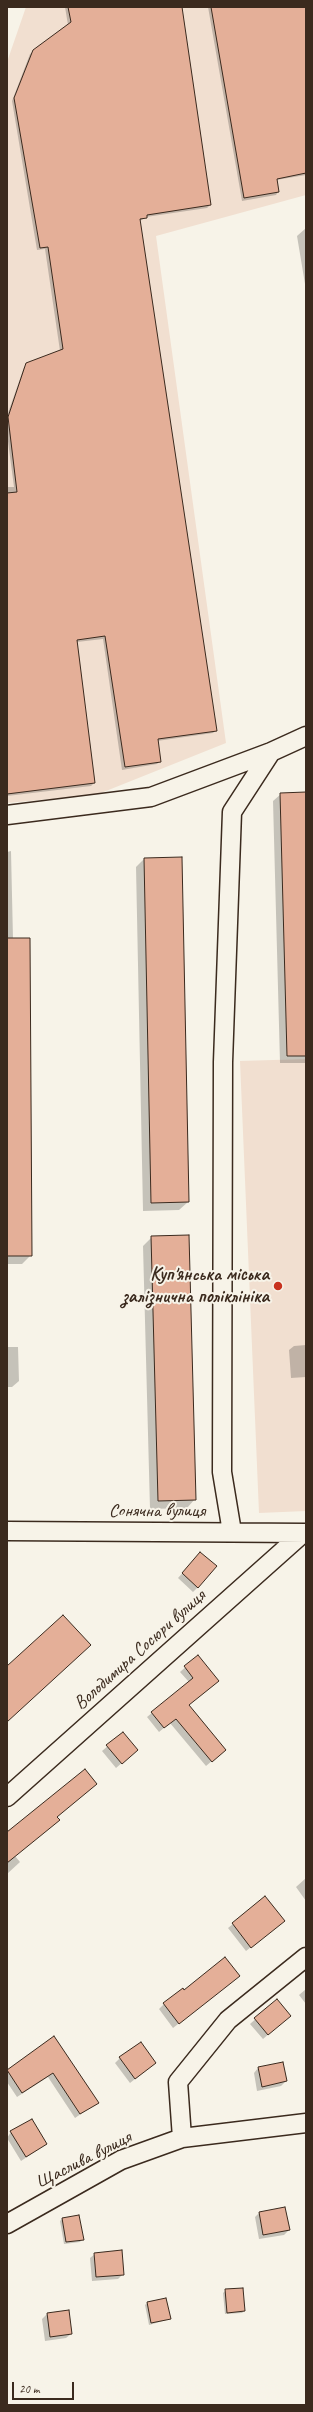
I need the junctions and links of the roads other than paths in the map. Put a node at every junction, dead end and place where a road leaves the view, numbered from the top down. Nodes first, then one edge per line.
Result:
1 (306, 736) edge
2 (271, 752) junction
3 (7, 815) edge
4 (7, 1531) edge
5 (232, 1532) junction
6 (304, 1534) edge
7 (7, 1797) edge
8 (306, 1957) edge
9 (306, 2123) edge
10 (182, 2138) junction
11 (7, 2224) edge

1 - 2 street
2 - 3 street
2 - 5 street
4 - 5 street, Сонячна вулиця
5 - 6 street, Сонячна вулиця
6 - 7 street, Володимира Сосюри вулиця
8 - 10 street
9 - 10 street, Щаслива вулиця
10 - 11 street, Щаслива вулиця

